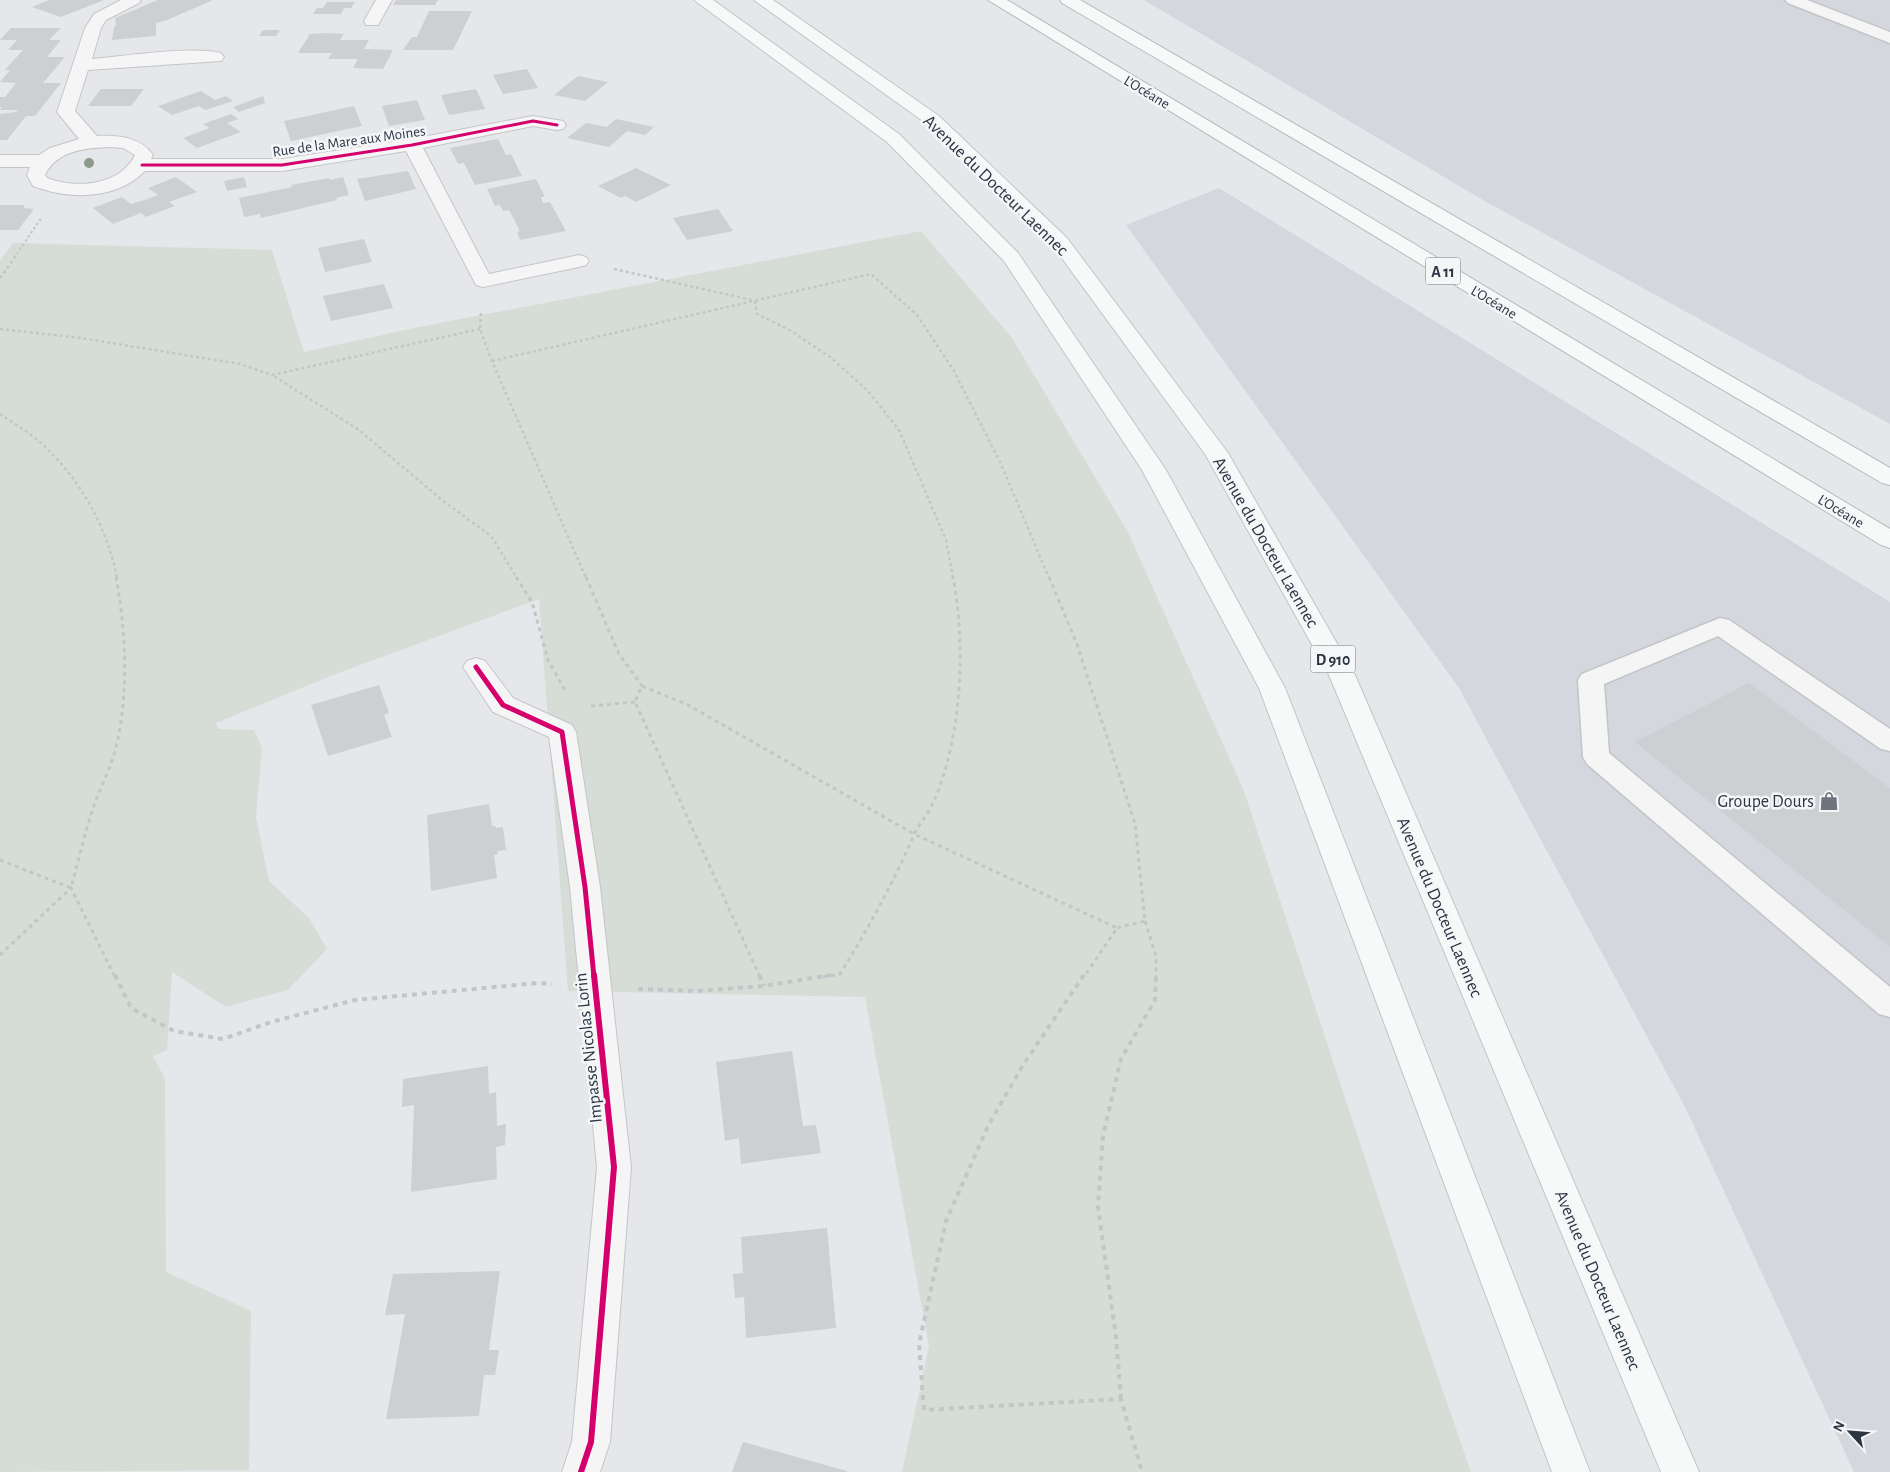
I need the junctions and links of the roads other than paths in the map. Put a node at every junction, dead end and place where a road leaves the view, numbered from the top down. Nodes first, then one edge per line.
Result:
1 (133, 0) edge
2 (384, 0) edge
3 (702, 0) edge
4 (762, 0) edge
5 (996, 0) edge
6 (1068, 0) edge
7 (1793, 0) edge
8 (372, 21) dead end
9 (1890, 38) edge
10 (216, 57) dead end
11 (82, 65) junction
12 (557, 125) dead end
13 (92, 142) junction
14 (412, 145) junction
15 (0, 161) edge
16 (43, 161) junction
17 (142, 165) junction
18 (578, 261) road end
19 (1890, 478) edge
20 (1890, 540) edge
21 (476, 667) dead end
22 (1890, 742) edge
23 (1890, 1005) edge
24 (581, 1472) edge
25 (1571, 1472) edge
26 (1680, 1472) edge

1 - 11 street
2 - 8 street
3 - 25 main road
4 - 26 main road, Avenue du Docteur Laennec / D 910
5 - 20 main road, L’Océane / A 11
6 - 19 main road, A 11
7 - 9 lane
10 - 11 street
11 - 13 street
12 - 14 street, Rue de la Mare aux Moines
13 - 16 street
13 - 17 street
14 - 17 street, Rue de la Mare aux Moines
14 - 18 street, Rue de la Mare aux Moines
15 - 16 street
16 - 17 street
21 - 24 street, Impasse Nicolas Lorin
22 - 23 lane

